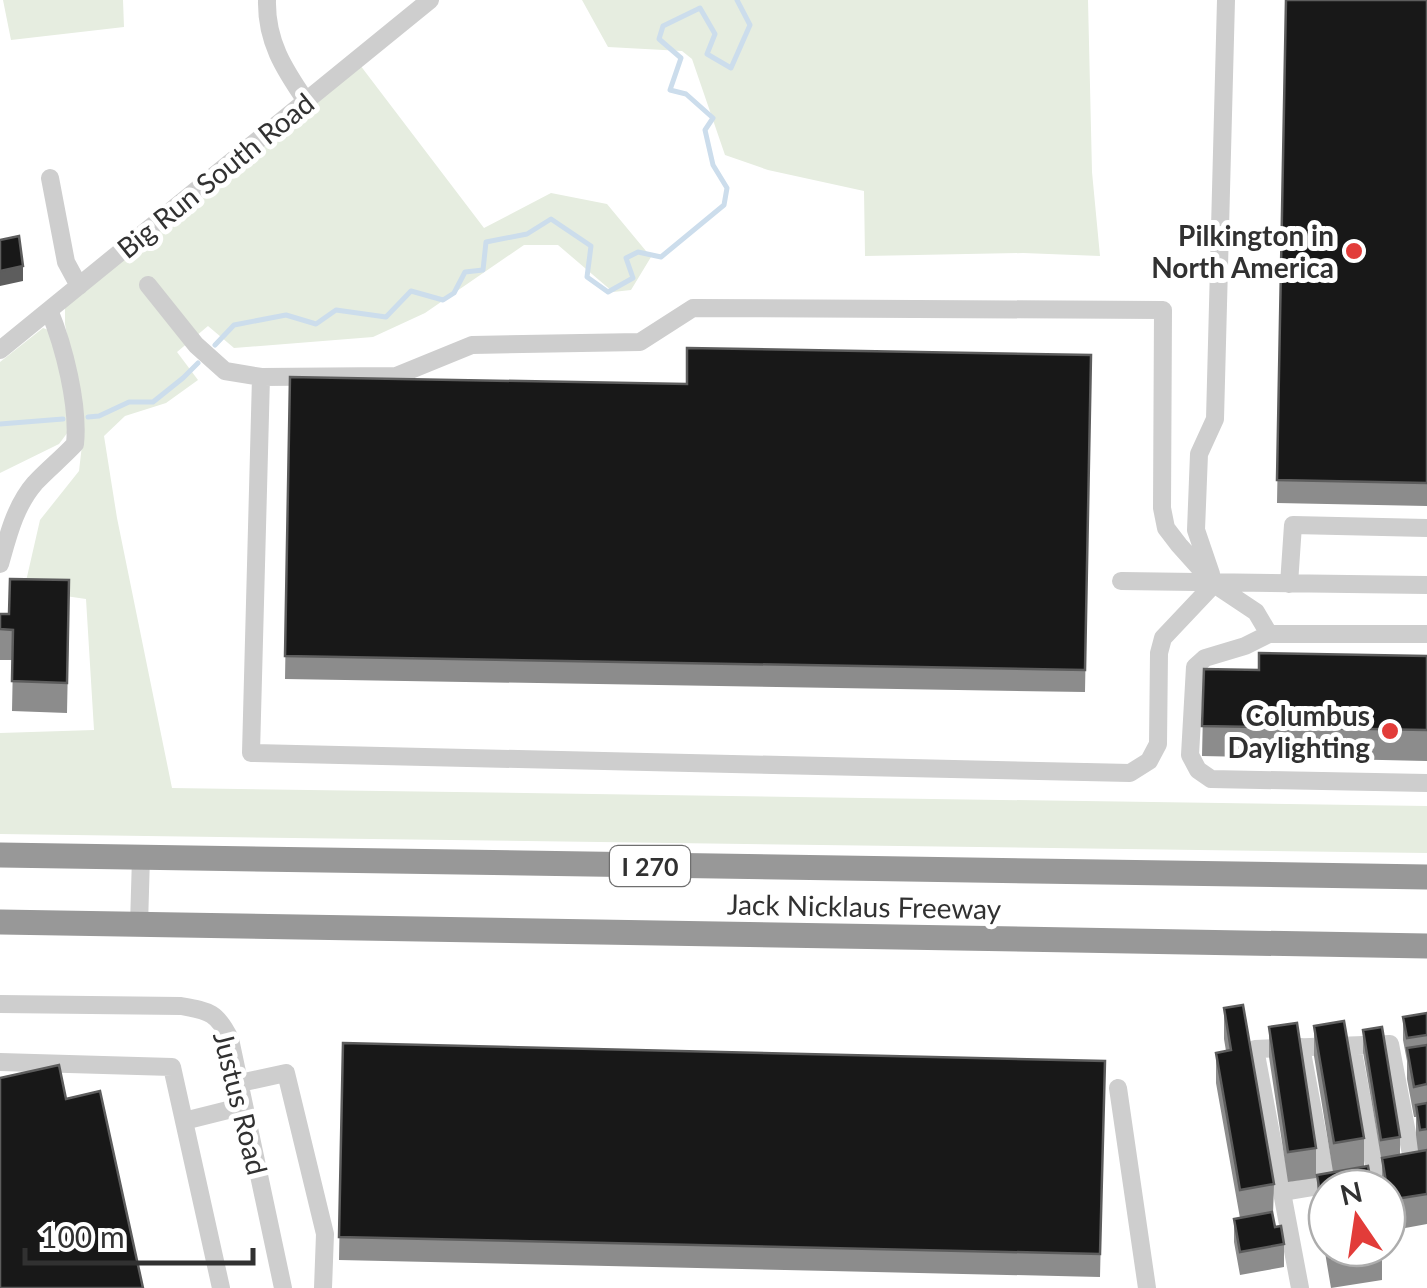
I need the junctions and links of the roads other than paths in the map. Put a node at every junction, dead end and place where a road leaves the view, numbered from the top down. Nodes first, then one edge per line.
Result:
1 (267, 0) edge
2 (430, 0) edge
3 (1226, 0) edge
4 (306, 102) junction
5 (50, 178) dead end
6 (148, 285) dead end
7 (78, 286) junction
8 (49, 310) junction
9 (0, 350) edge
10 (261, 377) junction
11 (1427, 528) edge
12 (0, 564) edge
13 (1121, 581) dead end
14 (1214, 584) junction
15 (1289, 584) junction
16 (1427, 585) edge
17 (1269, 634) junction
18 (1427, 634) edge
19 (1427, 783) edge
20 (0, 855) edge
21 (141, 857) junction
22 (1427, 877) edge
23 (0, 922) edge
24 (139, 925) junction
25 (1427, 946) edge
26 (0, 1004) edge
27 (1352, 1046) junction
28 (1301, 1048) junction
29 (0, 1062) edge
30 (240, 1083) junction
31 (1118, 1088) dead end
32 (244, 1106) junction
33 (184, 1121) junction
34 (1427, 1123) edge
35 (1406, 1127) junction
36 (1323, 1168) edge
37 (1375, 1168) edge
38 (1421, 1169) edge
39 (1307, 1187) edge
40 (1282, 1192) junction
41 (221, 1288) edge
42 (284, 1288) edge
43 (323, 1288) edge
44 (1147, 1288) edge
45 (1300, 1288) edge

1 - 4 street
2 - 4 street, Big Run South Road
3 - 14 street
4 - 7 street, Big Run South Road
5 - 7 street
6 - 10 street
7 - 8 street, Big Run South Road
8 - 9 street, Big Run South Road
8 - 12 street
10 - 14 street
10 - 14 street
11 - 15 street
13 - 14 street
14 - 15 street
14 - 17 street
15 - 16 street
17 - 18 street
17 - 19 street
20 - 21 highway, Jack Nicklaus Freeway / I 270
21 - 22 highway, Jack Nicklaus Freeway / I 270
21 - 24 street
23 - 24 highway, Jack Nicklaus Freeway
24 - 25 highway, Jack Nicklaus Freeway
26 - 30 street, Justus Road
27 - 28 street
27 - 35 street
27 - 37 street
28 - 36 street
28 - 40 street
29 - 33 street
30 - 32 street, Justus Road
30 - 43 street
31 - 44 street
32 - 33 street
32 - 42 street, Justus Road
33 - 41 street
34 - 35 street
35 - 38 street
39 - 40 street
40 - 45 street

